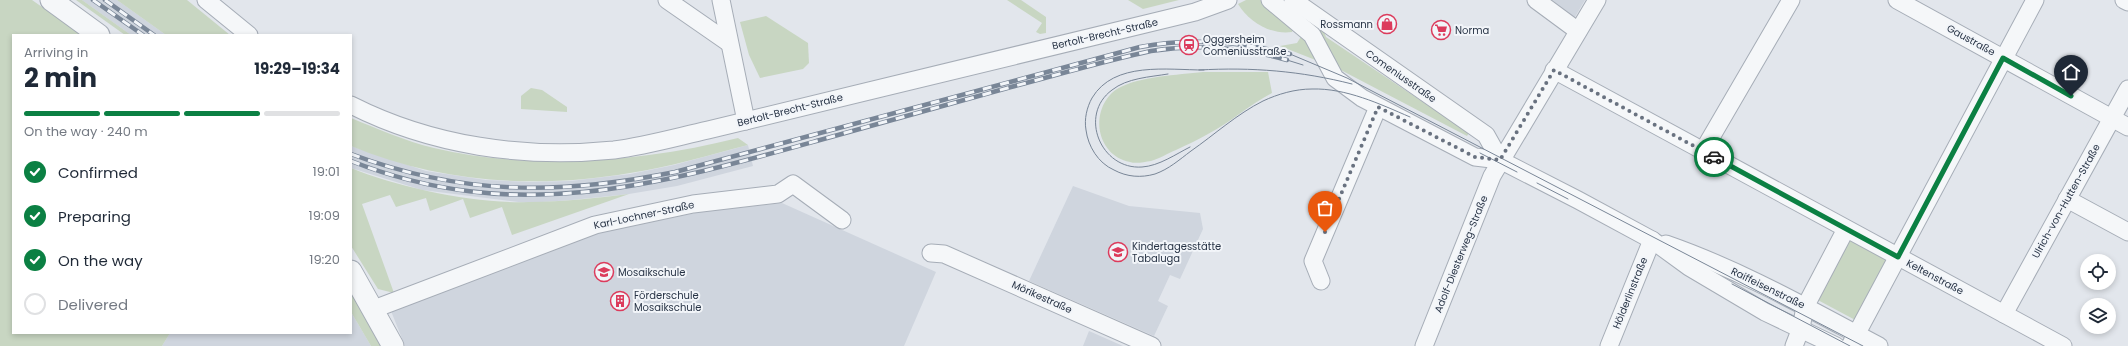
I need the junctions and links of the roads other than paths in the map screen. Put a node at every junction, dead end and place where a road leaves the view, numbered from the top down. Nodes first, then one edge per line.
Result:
1 (51, 0) edge
2 (206, 0) edge
3 (667, 0) edge
4 (721, 0) edge
5 (1228, 0) edge
6 (1270, 0) edge
7 (1293, 0) edge
8 (1536, 0) edge
9 (1597, 0) edge
10 (1791, 0) edge
11 (1897, 0) edge
12 (2034, 0) edge
13 (2124, 0) edge
14 (2128, 2) edge
15 (1578, 31) junction
16 (99, 34) edge
17 (248, 34) edge
18 (729, 42) junction
19 (2003, 58) junction
20 (1554, 70) junction
21 (2128, 88) edge
22 (352, 106) edge
23 (1378, 107) junction
24 (2112, 118) junction
25 (746, 121) junction
26 (2128, 127) edge
27 (1703, 151) junction
28 (1500, 160) junction
29 (2067, 199) junction
30 (842, 220) dead end
31 (1846, 229) junction
32 (2128, 232) edge
33 (1652, 240) junction
34 (931, 253) dead end
35 (1898, 257) junction
36 (352, 273) edge
37 (1321, 280) dead end
38 (1805, 306) junction
39 (374, 309) junction
40 (2004, 314) junction
41 (1801, 328) junction
42 (1853, 340) edge
43 (393, 346) edge
44 (1152, 346) edge
45 (1424, 346) edge
46 (1609, 346) edge
47 (1794, 346) edge
48 (1836, 346) edge
49 (1879, 346) edge
50 (2063, 346) edge

1 - 16 street
2 - 17 street
3 - 18 street
4 - 18 street
5 - 25 street, Bertolt-Brecht-Straße
6 - 23 street, Raiffeisenstraße
7 - 28 street, Comeniusstraße
8 - 15 street
9 - 15 street, Adolf-Diesterweg-Straße
10 - 27 street
11 - 19 street, Gaustraße
12 - 19 street
13 - 14 street
15 - 20 street, Adolf-Diesterweg-Straße
18 - 25 street
19 - 24 street, Gaustraße
19 - 35 street
20 - 27 street, Keltenstraße
20 - 28 street, Adolf-Diesterweg-Straße
21 - 24 street, Ulrich-von-Hutten-Straße
22 - 25 street, Bertolt-Brecht-Straße
23 - 28 street, Raiffeisenstraße
23 - 37 street
24 - 26 street, Gaustraße
24 - 29 street, Ulrich-von-Hutten-Straße
27 - 31 street, Keltenstraße
28 - 33 street, Raiffeisenstraße
28 - 45 street, Adolf-Diesterweg-Straße
29 - 32 street
29 - 40 street, Ulrich-von-Hutten-Straße
30 - 39 street, Karl-Lochner-Straße
31 - 35 street, Keltenstraße
31 - 38 street
33 - 38 street, Raiffeisenstraße
33 - 41 street, Raiffeisenstraße
33 - 46 street, Hölderlinstraße
34 - 44 street, Mörikestraße
35 - 40 street, Keltenstraße
35 - 42 street
36 - 39 street
38 - 41 street
38 - 42 street, Raiffeisenstraße
39 - 43 street
40 - 50 street, Keltenstraße
41 - 47 street
41 - 48 street, Raiffeisenstraße
42 - 49 street, Raiffeisenstraße

